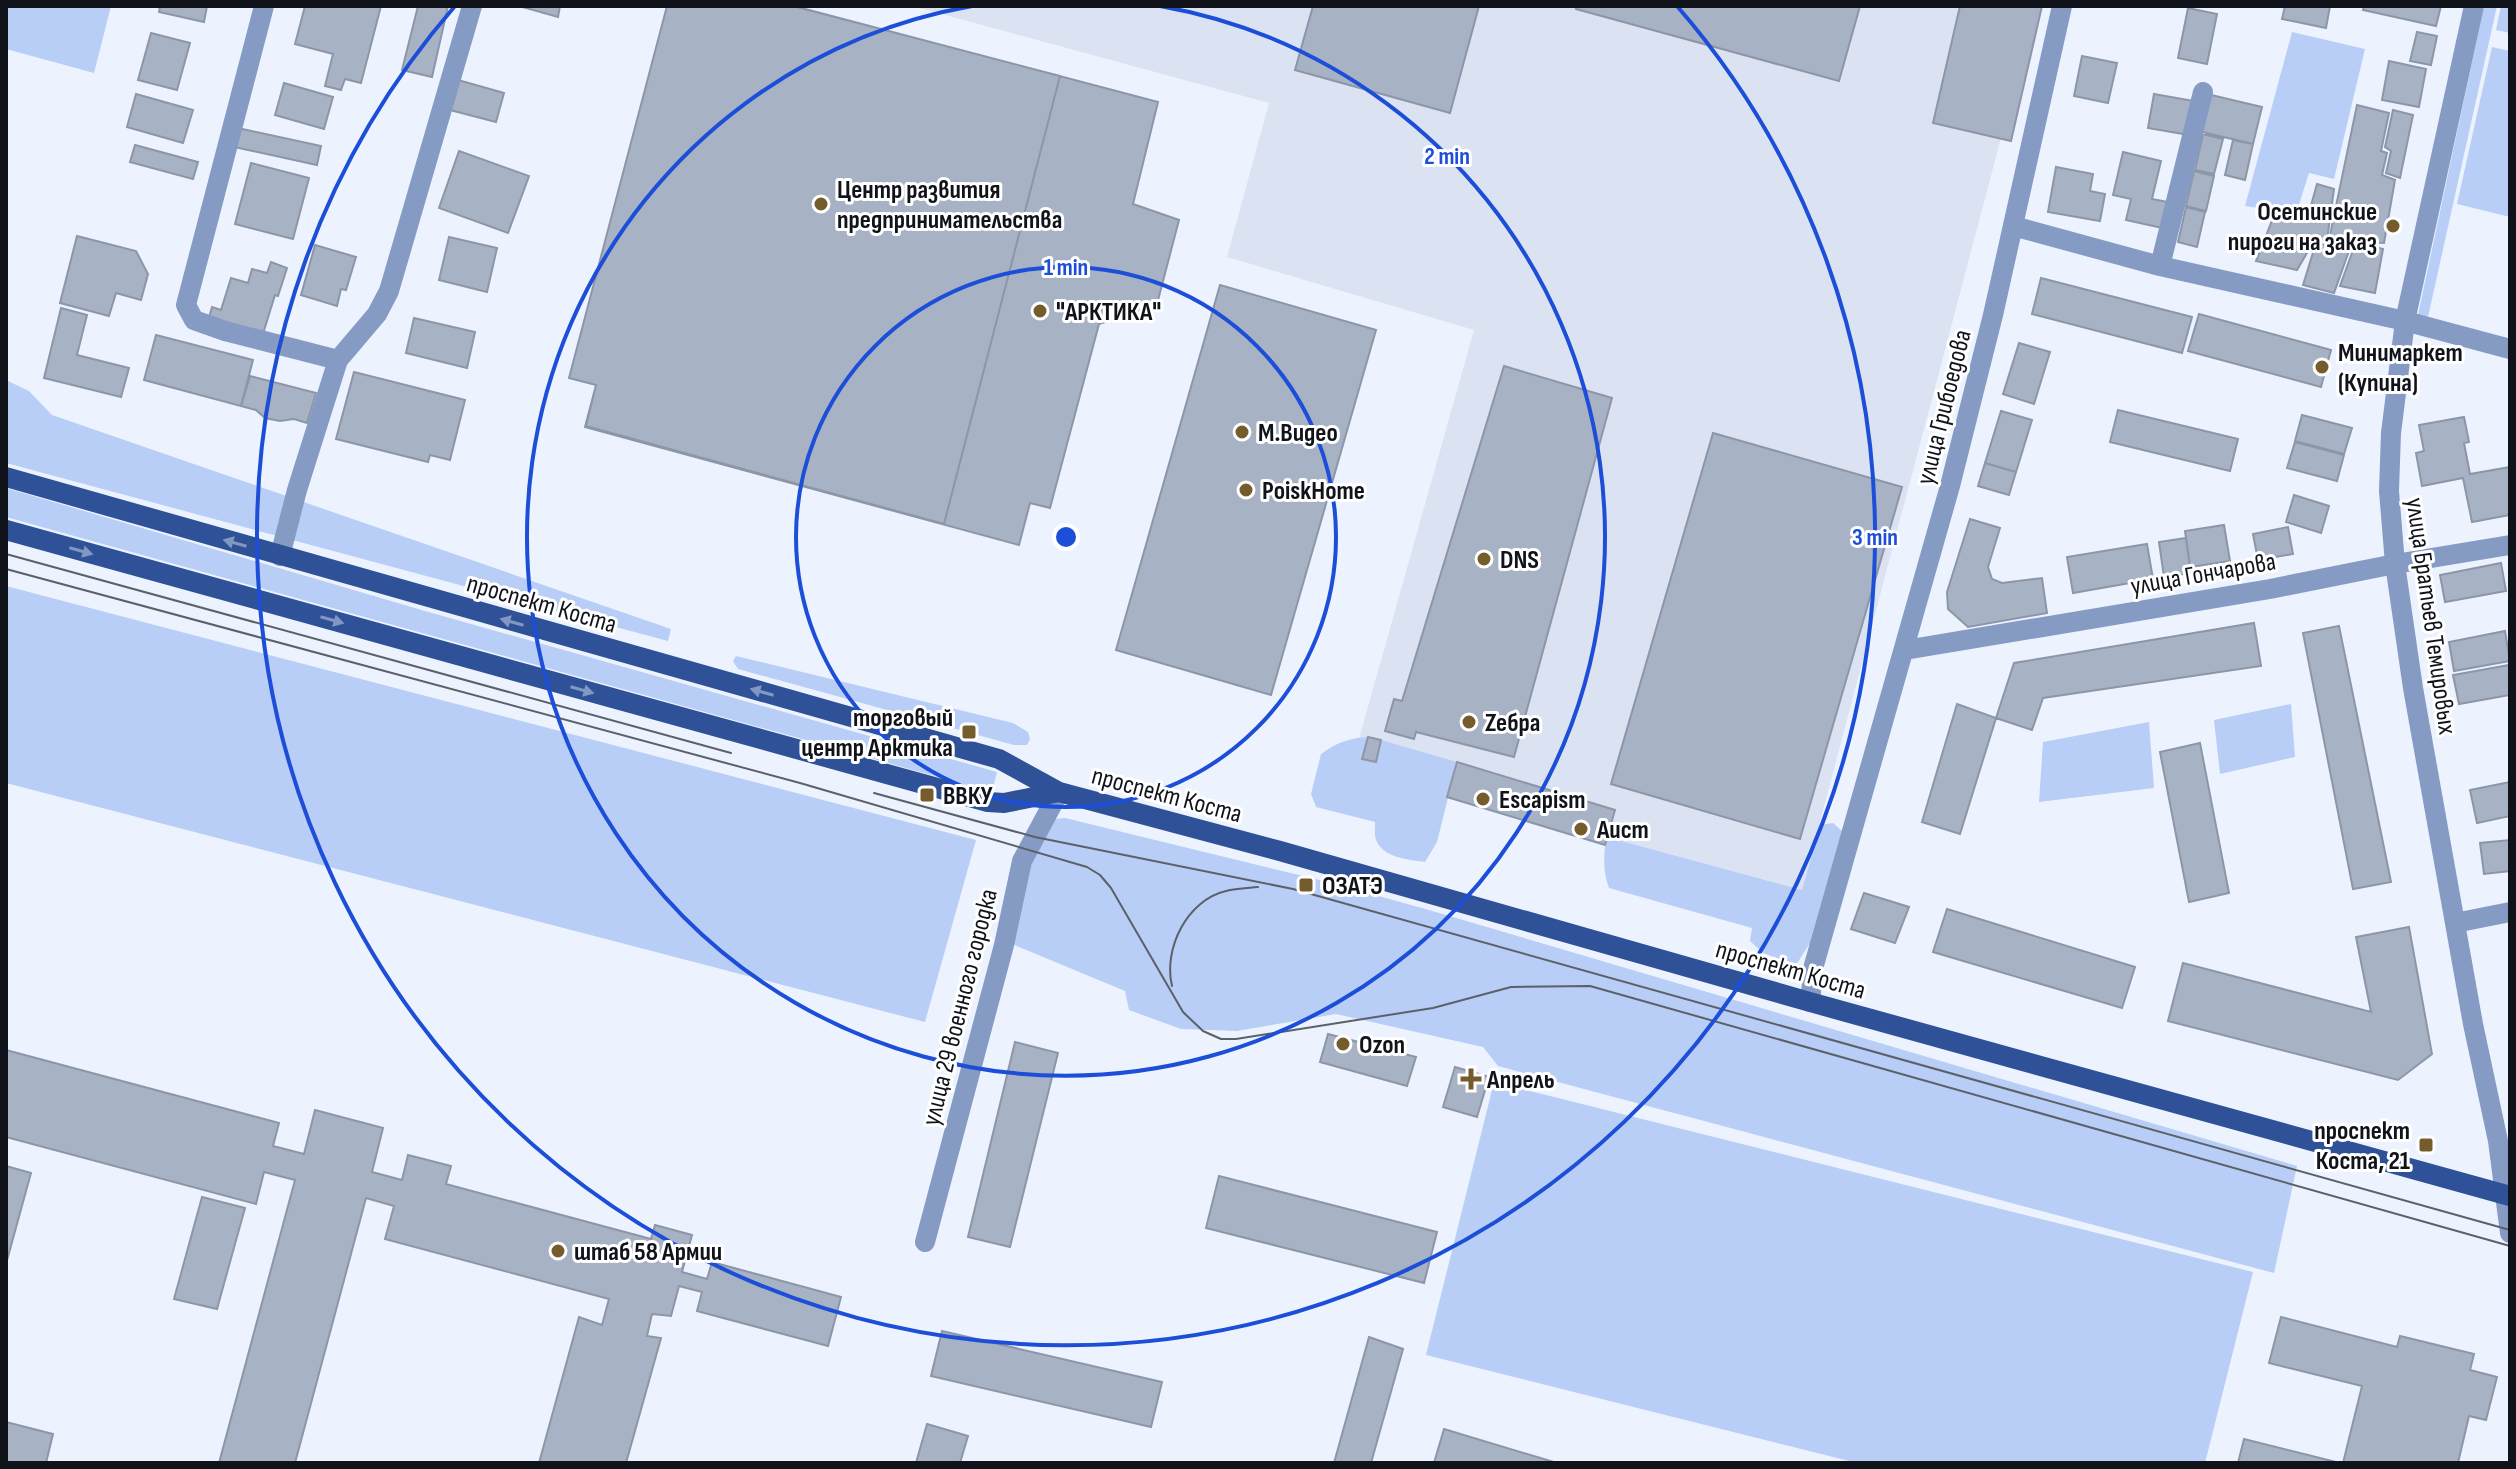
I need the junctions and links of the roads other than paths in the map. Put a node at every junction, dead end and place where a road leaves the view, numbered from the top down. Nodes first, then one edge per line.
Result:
1 (264, 6) edge
2 (472, 6) edge
3 (2062, 6) edge
4 (2474, 6) edge
5 (2203, 92) dead end
6 (2013, 226) junction
7 (2160, 266) junction
8 (2405, 321) junction
9 (2510, 349) edge
10 (338, 360) junction
11 (6, 477) edge
12 (6, 530) edge
13 (2510, 545) edge
14 (280, 556) junction
15 (2395, 564) junction
16 (1905, 650) junction
17 (1059, 792) junction
18 (2510, 912) edge
19 (2455, 923) junction
20 (1810, 1002) junction
21 (2507, 1195) edge
22 (2510, 1233) edge
23 (925, 1242) dead end

1 - 10 street
2 - 10 street
3 - 6 street, улица Грибоедова
4 - 8 street, улица Братьев Темировых
5 - 7 street
6 - 7 street
6 - 16 street, улица Грибоедова
7 - 8 street
8 - 9 street
8 - 15 street, улица Братьев Темировых
10 - 14 street
14 -> 11 main road, проспект Коста
12 -> 17 main road, проспект Коста
13 - 15 street, улица Гончарова
17 -> 14 main road, проспект Коста
15 - 16 street, улица Гончарова
15 - 19 street, улица Братьев Темировых
16 - 20 street, улица Грибоедова
17 - 20 main road, проспект Коста
17 - 23 street, улица 29 военного городка
18 - 19 street
19 - 21 street, улица Братьев Темировых
20 - 21 main road, проспект Коста
21 - 22 street, улица Братьев Темировых

